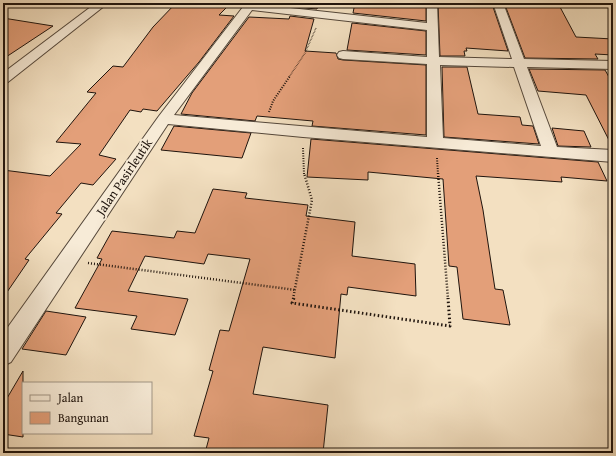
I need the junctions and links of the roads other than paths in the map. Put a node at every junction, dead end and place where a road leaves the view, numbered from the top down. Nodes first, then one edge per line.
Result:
1 (103, 3) edge
2 (324, 3) edge
3 (432, 3) edge
4 (498, 3) edge
5 (250, 5) edge
6 (321, 14) junction
7 (432, 27) junction
8 (343, 55) dead end
9 (433, 60) junction
10 (518, 63) junction
11 (613, 65) edge
12 (3, 79) edge
13 (164, 119) junction
14 (435, 142) junction
15 (551, 152) junction
16 (613, 156) edge
17 (3, 354) edge

1 - 12 street
2 - 6 street
3 - 7 street
4 - 10 street
5 - 6 street
5 - 13 street, Jalan Pasirleutik
6 - 7 street
7 - 9 street
8 - 9 street
9 - 10 street
9 - 14 street
10 - 11 street
10 - 15 street
13 - 14 street
13 - 17 street, Jalan Pasirleutik
14 - 15 street
15 - 16 street

